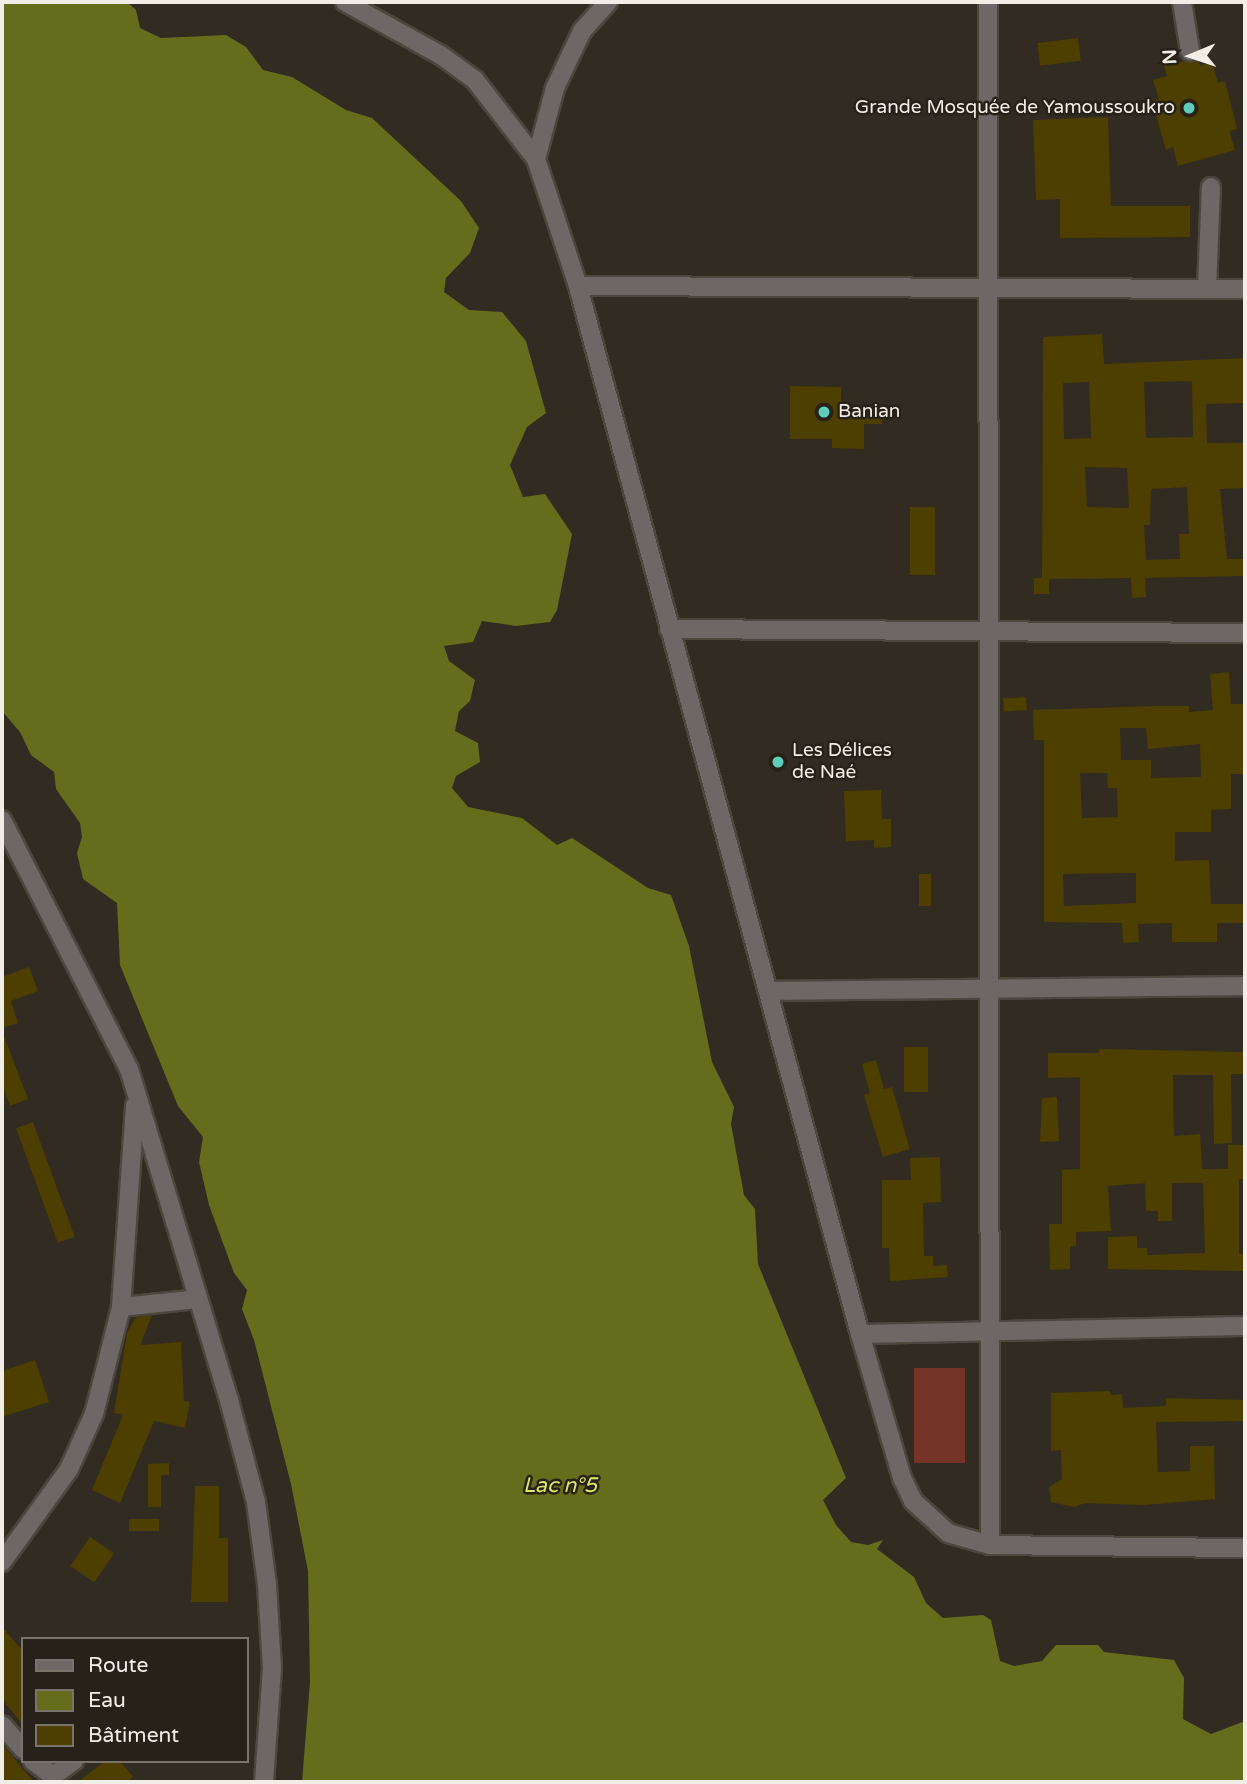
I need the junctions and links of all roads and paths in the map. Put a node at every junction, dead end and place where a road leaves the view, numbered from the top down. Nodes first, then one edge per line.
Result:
1 (345, 2) edge
2 (608, 2) edge
3 (988, 2) edge
4 (1182, 2) edge
5 (1190, 51) dead end
6 (536, 159) junction
7 (1211, 187) dead end
8 (578, 286) junction
9 (989, 288) junction
10 (1207, 289) junction
11 (1245, 289) edge
12 (669, 629) junction
13 (989, 631) junction
14 (1245, 633) edge
15 (2, 820) edge
16 (1245, 986) edge
17 (990, 989) junction
18 (768, 991) junction
19 (135, 1087) junction
20 (198, 1299) junction
21 (121, 1307) junction
22 (1245, 1326) edge
23 (990, 1333) junction
24 (860, 1334) junction
25 (990, 1545) junction
26 (1245, 1548) edge
27 (2, 1562) edge
28 (3, 1729) edge
29 (21, 1747) edge
30 (36, 1763) edge
31 (71, 1763) edge
32 (264, 1782) edge

1 - 6 street
2 - 6 street
3 - 9 street
4 - 5 street
6 - 8 street
7 - 10 street
8 - 9 street
8 - 12 street
9 - 10 street
9 - 13 street
10 - 11 street
12 - 13 street
12 - 18 street
13 - 14 street
13 - 17 street
15 - 19 street
16 - 17 street
17 - 18 street
17 - 23 street
18 - 24 street
19 - 20 street
19 - 21 street
20 - 21 street
20 - 32 street
21 - 27 street
22 - 23 street
23 - 24 street
23 - 25 street
24 - 25 street
25 - 26 street
28 - 29 street
30 - 31 street

